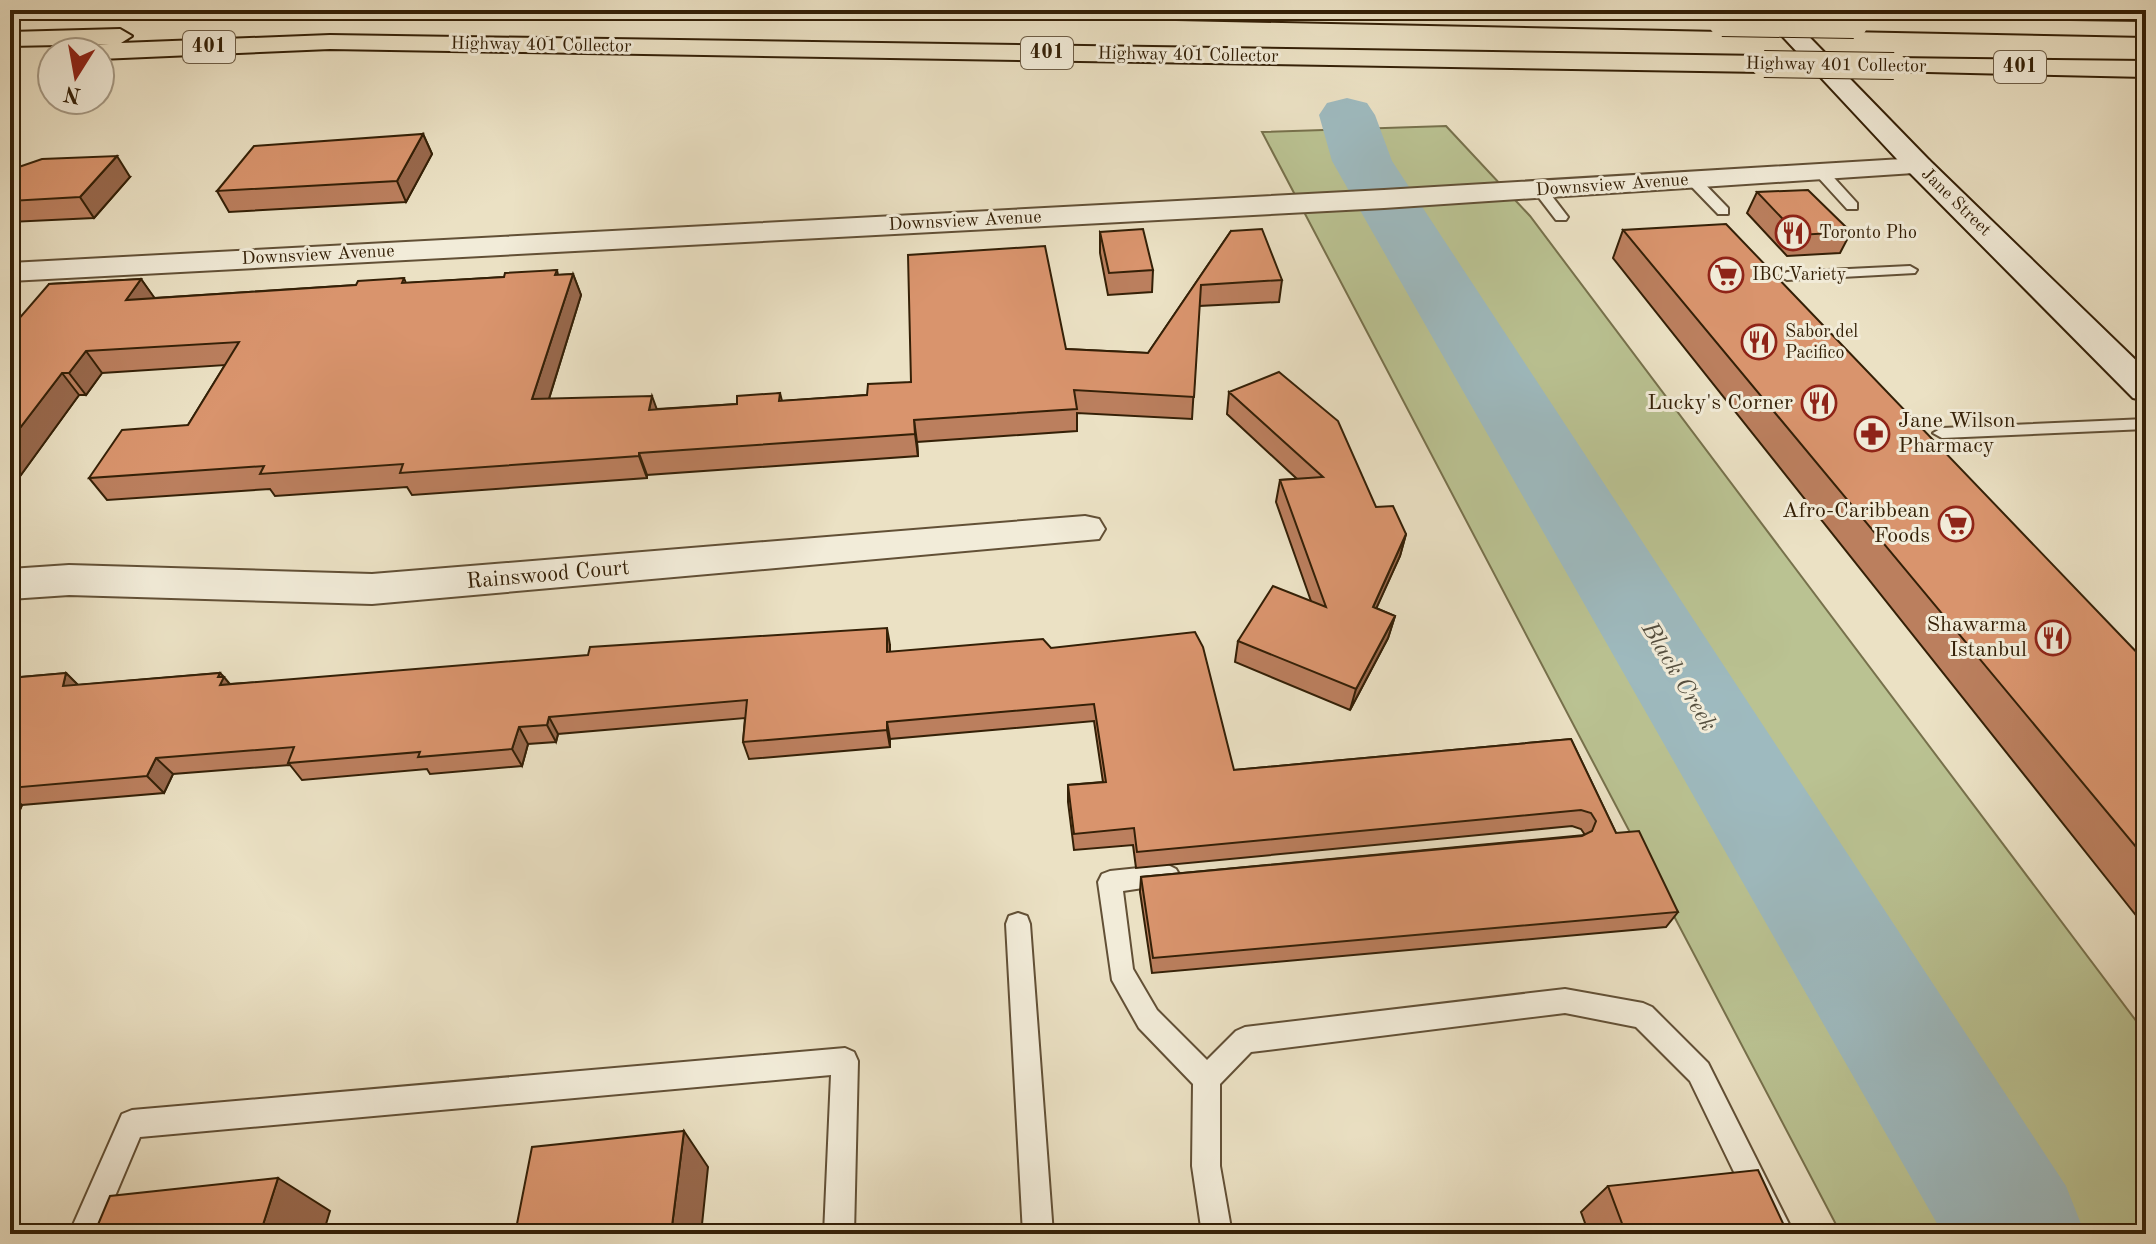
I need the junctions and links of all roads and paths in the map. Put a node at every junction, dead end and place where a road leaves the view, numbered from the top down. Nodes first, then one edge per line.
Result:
1 (1080, 10) edge
2 (1770, 10) edge
3 (2146, 29) edge
4 (10, 39) edge
5 (330, 42) junction
6 (116, 51) edge
7 (36, 54) edge
8 (10, 56) edge
9 (2146, 69) edge
10 (1919, 166) junction
11 (1821, 172) junction
12 (1693, 180) junction
13 (1540, 190) junction
14 (1852, 206) dead end
15 (1723, 211) dead end
16 (1561, 217) dead end
17 (1910, 270) dead end
18 (10, 272) edge
19 (1787, 276) dead end
20 (2146, 390) edge
21 (2146, 424) edge
22 (1942, 433) dead end
23 (1085, 529) dead end
24 (10, 584) edge
25 (1190, 874) edge
26 (1018, 924) dead end
27 (1207, 1079) junction
28 (84, 1234) edge
29 (839, 1234) edge
30 (1038, 1234) edge
31 (1217, 1234) edge
32 (1779, 1234) edge

1 - 3 highway, 401, bridge
2 - 10 main road, Jane Street
4 - 5 highway
5 - 6 highway, Highway 401 Collector / 401
5 - 9 highway, Highway 401 Collector / 401, bridge
7 - 8 highway
10 - 11 street, Downsview Avenue
10 - 20 main road, Jane Street
11 - 12 street, Downsview Avenue
11 - 14 lane
12 - 13 street, Downsview Avenue
12 - 15 lane
13 - 16 lane
13 - 18 street, Downsview Avenue
17 - 19 lane
21 - 22 lane
23 - 24 street, Rainswood Court
25 - 27 lane
26 - 30 lane
27 - 31 lane
27 - 32 lane
28 - 29 lane

